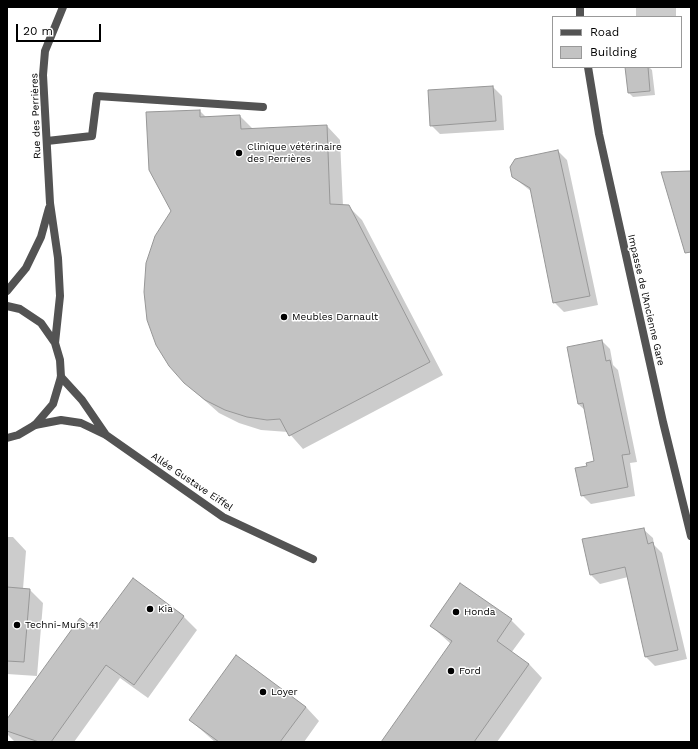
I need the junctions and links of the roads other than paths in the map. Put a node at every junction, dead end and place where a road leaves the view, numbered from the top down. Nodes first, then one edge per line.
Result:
1 (63, 7) edge
2 (588, 68) edge
3 (263, 107) dead end
4 (47, 141) junction
5 (50, 203) junction
6 (7, 291) edge
7 (7, 306) edge
8 (55, 343) junction
9 (61, 377) junction
10 (35, 425) junction
11 (106, 435) junction
12 (7, 438) edge
13 (691, 536) edge
14 (313, 559) dead end

1 - 4 street, Rue des Perrières
2 - 13 street, Impasse de l’Ancienne Gare
3 - 4 street
4 - 5 street, Rue des Perrières
5 - 6 street, Rue des Perrières
5 - 8 street, Rue des Perrières
7 - 8 street
8 - 9 street
9 - 10 street
9 - 11 street
10 - 11 street
10 - 12 street
11 - 14 street, Allée Gustave Eiffel

